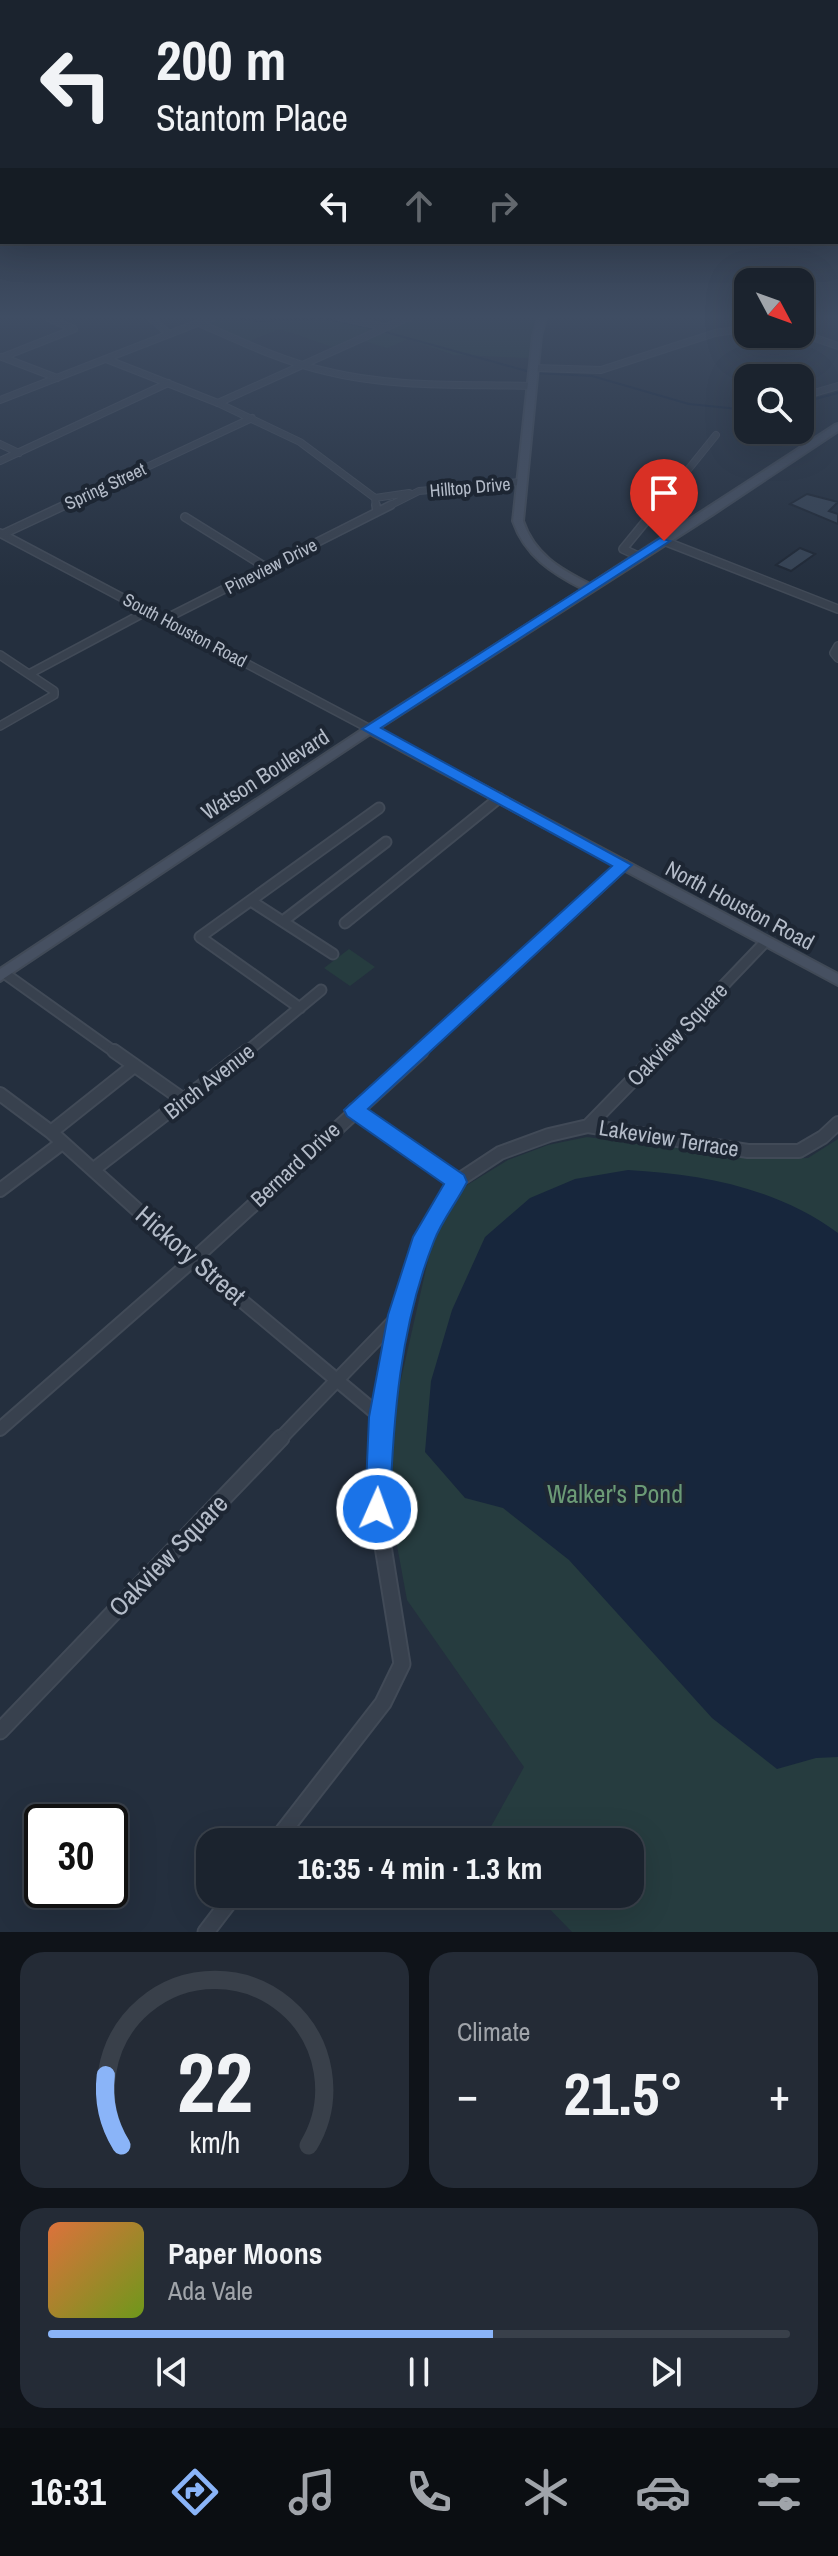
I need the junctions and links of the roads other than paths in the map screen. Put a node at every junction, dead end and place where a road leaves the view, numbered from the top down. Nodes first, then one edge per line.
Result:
1 (117, 407) edge
2 (227, 407) edge
3 (529, 407) edge
4 (252, 418) junction
5 (836, 430) edge
6 (716, 435) dead end
7 (0, 444) edge
8 (19, 453) junction
9 (0, 461) edge
10 (520, 482) junction
11 (419, 491) junction
12 (375, 498) junction
13 (377, 512) junction
14 (185, 517) dead end
15 (1, 534) edge
16 (664, 541) junction
17 (638, 556) junction
18 (267, 568) junction
19 (589, 588) junction
20 (838, 609) edge
21 (149, 610) junction
22 (165, 619) junction
23 (838, 646) edge
24 (0, 655) edge
25 (838, 658) edge
26 (31, 673) junction
27 (0, 726) edge
28 (370, 729) junction
29 (499, 798) junction
30 (379, 808) dead end
31 (386, 842) dead end
32 (624, 865) junction
33 (251, 901) junction
34 (283, 921) junction
35 (345, 923) dead end
36 (766, 941) junction
37 (333, 954) dead end
38 (2, 975) edge
39 (838, 980) edge
40 (321, 990) dead end
41 (300, 1008) junction
42 (134, 1066) junction
43 (0, 1094) edge
44 (185, 1101) junction
45 (354, 1110) junction
46 (838, 1123) edge
47 (588, 1126) junction
48 (51, 1132) junction
49 (62, 1143) junction
50 (94, 1169) junction
51 (456, 1182) junction
52 (0, 1190) edge
53 (193, 1260) junction
54 (400, 1315) junction
55 (336, 1380) junction
56 (381, 1417) junction
57 (0, 1429) edge
58 (0, 1731) edge
59 (286, 1828) edge
60 (224, 1908) edge
61 (206, 1932) edge

1 - 8 street
2 - 4 street
3 - 10 street
4 - 12 street
4 - 15 street, Spring Street
5 - 16 street, Watson Boulevard
6 - 17 street
7 - 8 street
8 - 9 street
10 - 11 street, Hilltop Drive
10 - 19 street
11 - 12 street, Hilltop Drive
11 - 13 street, Hilltop Drive
12 - 13 street
13 - 18 street, Pineview Drive
14 - 18 street
15 - 21 street, South Houston Road
16 - 17 street, Watson Boulevard
16 - 20 street
17 - 19 street, Watson Boulevard
18 - 22 street, Pineview Drive
19 - 28 street, Watson Boulevard
21 - 22 street, South Houston Road
21 - 26 street
22 - 28 street, South Houston Road
23 - 25 street
24 - 26 street
26 - 27 street
28 - 29 street, North Houston Road
28 - 38 street, Watson Boulevard
29 - 32 street, North Houston Road
29 - 35 street
30 - 33 street
31 - 34 street
32 - 36 street, North Houston Road
32 - 45 street, Bernard Drive
33 - 34 street
33 - 41 street
34 - 37 street
36 - 39 street, North Houston Road
36 - 47 street, Oakview Square
38 - 42 street
40 - 41 street, Birch Avenue
41 - 44 street, Birch Avenue
42 - 44 street
42 - 48 street
43 - 48 street, Hickory Street
44 - 50 street, Birch Avenue
45 - 51 street
45 - 53 street, Bernard Drive
46 - 47 street, Lakeview Terrace
47 - 51 street, Lakeview Terrace
48 - 49 street, Hickory Street
49 - 50 street, Hickory Street
49 - 52 street
50 - 53 street, Hickory Street
51 - 54 street, Lakeview Terrace
53 - 55 street, Hickory Street
53 - 57 street, Bernard Drive
54 - 55 street, Lakeview Terrace
54 - 56 street, Lakeview Terrace
55 - 56 street, Hickory Street
55 - 58 street, Oakview Square
56 - 59 street, Lakeview Terrace
60 - 61 street

